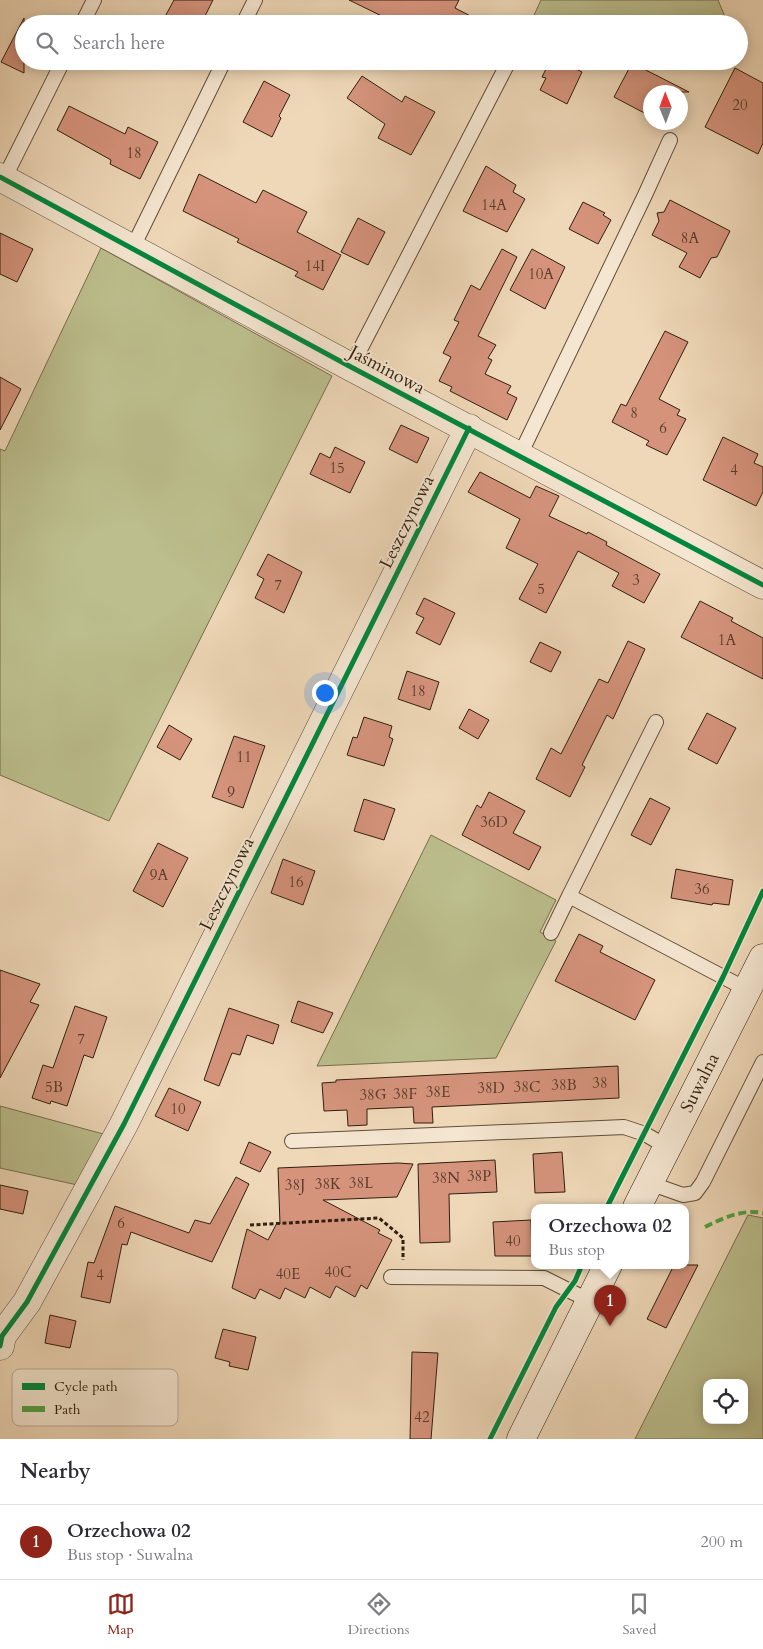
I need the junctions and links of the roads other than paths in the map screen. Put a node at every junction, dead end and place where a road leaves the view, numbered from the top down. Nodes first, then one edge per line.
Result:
1 (94, 0) edge
2 (255, 0) edge
3 (86, 15) edge
4 (248, 15) edge
5 (58, 70) edge
6 (220, 70) edge
7 (504, 70) edge
8 (670, 140) dead end
9 (2, 178) edge
10 (132, 249) junction
11 (351, 367) junction
12 (469, 428) junction
13 (520, 455) junction
14 (763, 585) edge
15 (656, 722) dead end
16 (569, 896) junction
17 (551, 933) dead end
18 (763, 958) edge
19 (748, 990) junction
20 (763, 1062) edge
21 (292, 1141) dead end
22 (667, 1147) junction
23 (649, 1183) junction
24 (638, 1204) edge
25 (606, 1269) edge
26 (397, 1278) road end
27 (590, 1301) junction
28 (0, 1346) edge
29 (521, 1439) edge

1 - 3 lane
2 - 4 lane
5 - 9 lane
6 - 10 lane
7 - 11 lane
8 - 13 lane
9 - 10 street, Jaśminowa
10 - 11 street, Jaśminowa
11 - 12 street, Jaśminowa
12 - 13 street, Jaśminowa
12 - 28 street, Leszczynowa
13 - 14 street, Jaśminowa
15 - 16 lane
16 - 17 lane
16 - 19 lane
18 - 19 street, Suwalna
19 - 22 street, Suwalna
20 - 23 lane
21 - 22 lane
22 - 23 street, Suwalna
23 - 24 street, Suwalna
25 - 27 street
26 - 27 lane
27 - 29 street

